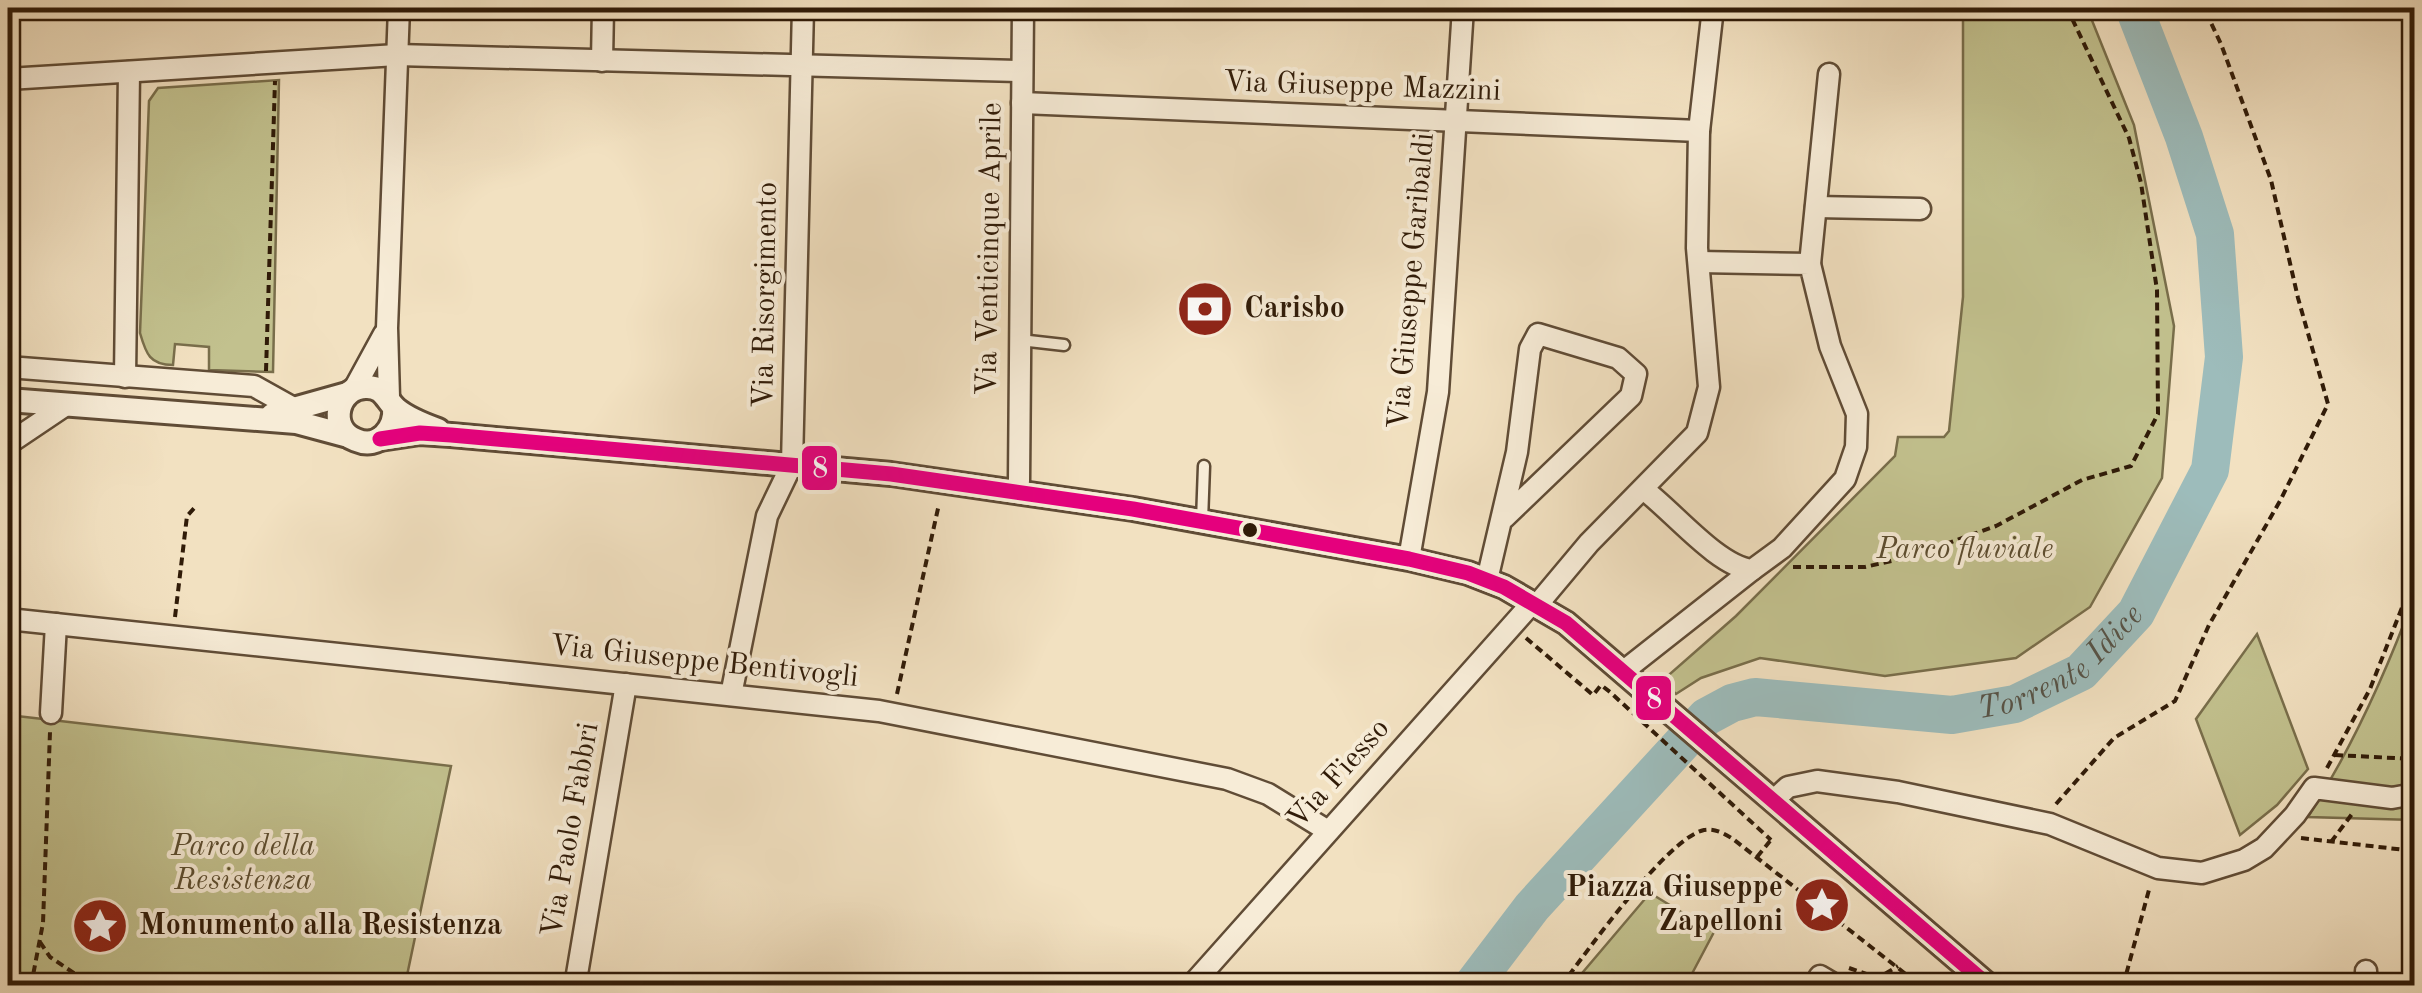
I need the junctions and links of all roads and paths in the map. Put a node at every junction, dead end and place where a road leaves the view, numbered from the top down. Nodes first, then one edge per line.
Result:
1 (399, 8) edge
2 (602, 8) edge
3 (803, 8) edge
4 (1024, 8) edge
5 (1463, 8) edge
6 (1713, 8) edge
7 (2067, 8) edge
8 (2204, 8) edge
9 (397, 55) junction
10 (602, 60) junction
11 (802, 65) junction
12 (1022, 71) junction
13 (129, 72) junction
14 (1829, 74) dead end
15 (276, 76) dead end
16 (8, 79) edge
17 (1022, 102) junction
18 (1456, 121) junction
19 (1699, 132) junction
20 (1816, 207) junction
21 (1920, 210) dead end
22 (1699, 262) junction
23 (1810, 264) junction
24 (387, 328) junction
25 (1018, 340) junction
26 (1064, 345) dead end
27 (8, 367) edge
28 (126, 377) junction
29 (254, 386) junction
30 (350, 392) junction
31 (8, 400) edge
32 (391, 402) junction
33 (66, 405) junction
34 (297, 410) junction
35 (254, 419) junction
36 (452, 435) junction
37 (348, 436) junction
38 (380, 439) junction
39 (8, 444) edge
40 (792, 464) junction
41 (1204, 466) dead end
42 (944, 481) junction
43 (1643, 489) junction
44 (1015, 491) junction
45 (197, 505) dead end
46 (1504, 518) junction
47 (1202, 522) junction
48 (1409, 559) junction
49 (1783, 566) dead end
50 (1752, 570) junction
51 (2414, 577) edge
52 (1488, 580) junction
53 (1535, 603) junction
54 (8, 619) edge
55 (56, 624) junction
56 (1511, 626) junction
57 (173, 637) junction
58 (1628, 673) junction
59 (626, 684) junction
60 (731, 695) junction
61 (890, 712) junction
62 (51, 713) joint
63 (2334, 755) junction
64 (2414, 758) edge
65 (2314, 788) junction
66 (2414, 794) edge
67 (2367, 795) junction
68 (1782, 809) junction
69 (2050, 824) junction
70 (1328, 832) junction
71 (2276, 836) junction
72 (1771, 840) junction
73 (2331, 842) junction
74 (2414, 851) edge
75 (1757, 858) junction
76 (2156, 867) junction
77 (40, 942) junction
78 (1898, 966) junction
79 (1826, 984) edge
80 (31, 986) edge
81 (93, 986) edge
82 (576, 986) edge
83 (1191, 986) edge
84 (1561, 986) edge
85 (1921, 986) edge
86 (1989, 986) edge
87 (2123, 986) edge

1 - 9 street
2 - 10 street
3 - 11 street, Via Risorgimento
4 - 12 street, Via Venticinque Aprile
5 - 18 street, Via Giuseppe Garibaldi
6 - 19 street
7 - 49 path
8 - 69 path
9 - 10 street
9 - 13 street
9 - 24 street
10 - 11 street
11 - 12 street
11 - 40 street, Via Risorgimento
12 - 17 street, Via Venticinque Aprile
13 - 16 street
13 - 28 street
14 - 20 street
15 - 29 path
17 - 18 street, Via Giuseppe Mazzini
17 - 25 street, Via Venticinque Aprile
18 - 19 street, Via Giuseppe Mazzini
18 - 48 street, Via Giuseppe Garibaldi
19 - 22 street
20 - 21 street
20 - 23 street
22 - 23 street
22 - 43 street, Via Fiesso
23 - 50 street
24 - 30 street
24 - 32 street
25 - 26 lane
25 - 44 street, Via Venticinque Aprile
27 - 28 street
28 - 29 street
29 - 34 street
30 - 32 street
30 - 34 street
30 - 37 street
31 - 33 street
32 - 36 street
32 - 38 street
33 - 35 street
33 - 39 street
34 - 35 street
35 - 37 street
36 - 38 street
36 - 40 street
37 - 38 street
40 - 42 street
40 - 60 street, Via Risorgimento
41 - 47 lane
42 - 44 street
42 - 61 path
43 - 50 street
43 - 53 street, Via Fiesso
44 - 47 street
45 - 57 path
46 - 46 street
46 - 52 street
47 - 48 street
48 - 52 street
50 - 58 street
51 - 63 path
52 - 53 street
53 - 56 street, Via Fiesso
53 - 58 street
54 - 55 street, Via Giuseppe Bentivogli
55 - 57 street, Via Giuseppe Bentivogli
55 - 62 street
56 - 70 street, Via Fiesso
56 - 72 path
57 - 59 street, Via Giuseppe Bentivogli
58 - 68 street
59 - 60 street, Via Giuseppe Bentivogli
59 - 82 street, Via Paolo Fabbri
60 - 61 street, Via Giuseppe Bentivogli
61 - 70 street, Via Giuseppe Bentivogli
62 - 77 path
63 - 64 path
63 - 65 path
65 - 67 street
65 - 71 street
66 - 67 street
67 - 73 path
68 - 69 street
68 - 72 path
68 - 86 street
69 - 76 street
70 - 83 street, Via Fiesso
71 - 73 path
71 - 76 street
72 - 75 path
73 - 74 path
75 - 78 path
75 - 84 path
76 - 87 path
77 - 80 path
77 - 81 path
78 - 79 path
78 - 85 path

